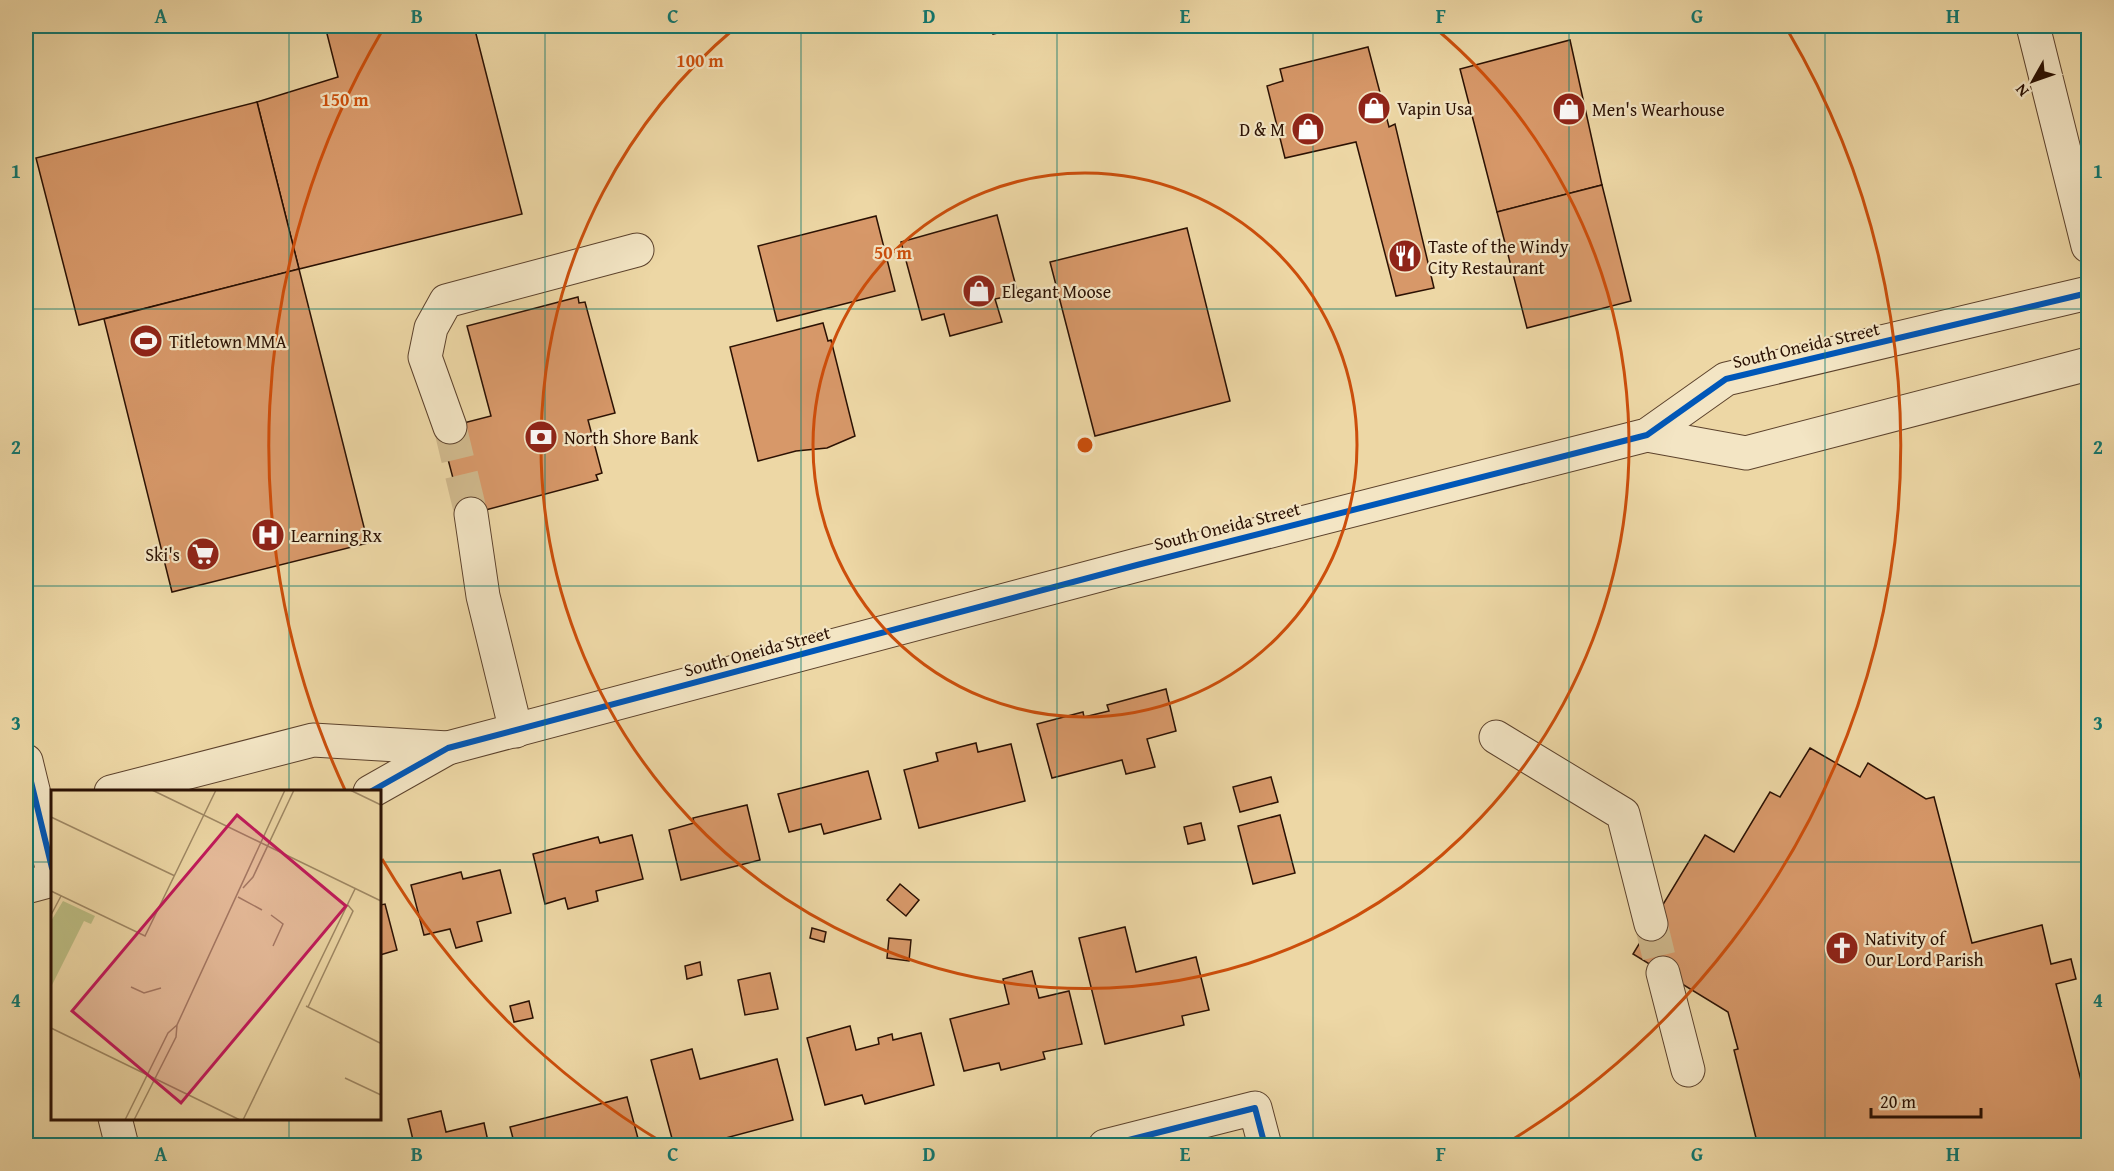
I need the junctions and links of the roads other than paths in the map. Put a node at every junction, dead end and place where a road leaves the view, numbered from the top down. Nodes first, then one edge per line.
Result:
1 (2033, 26) edge
2 (2088, 246) edge
3 (638, 250) dead end
4 (2088, 293) edge
5 (2088, 364) edge
6 (450, 427) tunnel mouth
7 (1647, 435) junction
8 (471, 514) tunnel mouth
9 (516, 731) junction
10 (1497, 737) dead end
11 (448, 747) junction
12 (26, 761) edge
13 (119, 790) edge
14 (373, 790) edge
15 (39, 810) edge
16 (51, 864) edge
17 (51, 880) edge
18 (26, 887) edge
19 (1651, 924) tunnel mouth
20 (1663, 973) tunnel mouth
21 (1688, 1070) dead end
22 (116, 1120) edge
23 (122, 1146) edge
24 (1106, 1146) edge
25 (1265, 1146) edge

1 - 2 street
3 - 6 street
4 - 7 street, South Oneida Street
5 - 7 street, South Oneida Street
7 - 9 street, South Oneida Street
8 - 9 street
9 - 11 street, South Oneida Street
10 - 19 street
11 - 13 street, South Oneida Street
11 - 14 street, South Oneida Street
12 - 15 street
15 - 16 street
17 - 18 street
20 - 21 street
22 - 23 street
24 - 25 street

